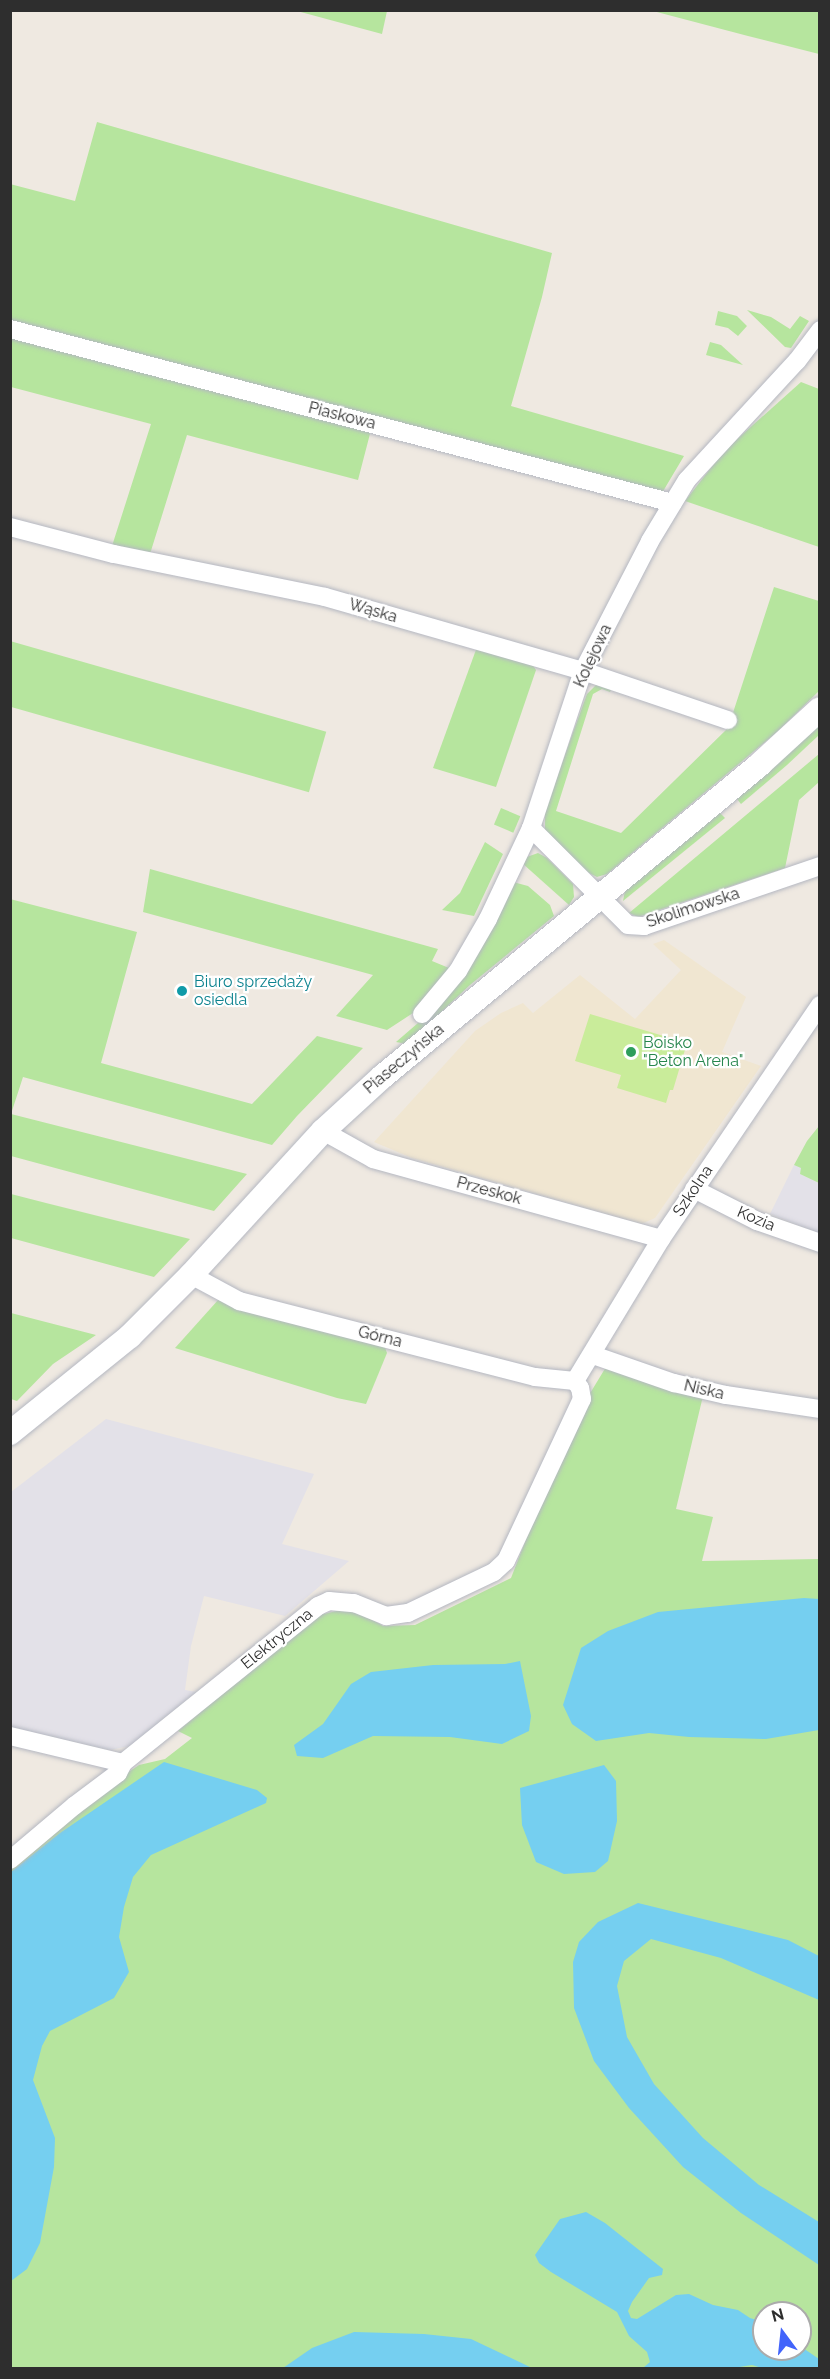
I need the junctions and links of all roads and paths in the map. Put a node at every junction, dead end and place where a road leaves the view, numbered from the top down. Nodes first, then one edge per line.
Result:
1 (10, 329) edge
2 (819, 330) edge
3 (673, 503) junction
4 (10, 528) edge
5 (583, 671) junction
6 (819, 709) edge
7 (728, 720) dead end
8 (531, 828) junction
9 (819, 866) edge
10 (598, 897) junction
11 (819, 1005) edge
12 (422, 1014) dead end
13 (323, 1131) junction
14 (694, 1189) junction
15 (661, 1239) junction
16 (819, 1243) edge
17 (191, 1275) junction
18 (593, 1355) junction
19 (576, 1381) junction
20 (819, 1409) edge
21 (10, 1433) edge
22 (10, 1736) edge
23 (123, 1763) junction
24 (10, 1860) edge

1 - 3 street, Piaskowa
2 - 3 street, Kolejowa
3 - 5 street, Kolejowa
4 - 5 street, Wąska
5 - 7 street, Wąska
5 - 8 street, Kolejowa
6 - 10 main road, Piaseczyńska
8 - 10 street, Skolimowska
8 - 12 street, Kolejowa
9 - 10 street, Skolimowska
10 - 13 main road, Piaseczyńska
11 - 14 street, Szkolna
13 - 15 street, Przeskok
13 - 17 main road, Piaseczyńska
14 - 15 street, Szkolna
14 - 16 street, Kozia
15 - 18 street, Szkolna
17 - 19 street, Górna
17 - 21 main road, Piaseczyńska
18 - 19 street, Szkolna
18 - 20 street, Niska
19 - 23 street, Elektryczna
22 - 23 street
23 - 24 street, Elektryczna

